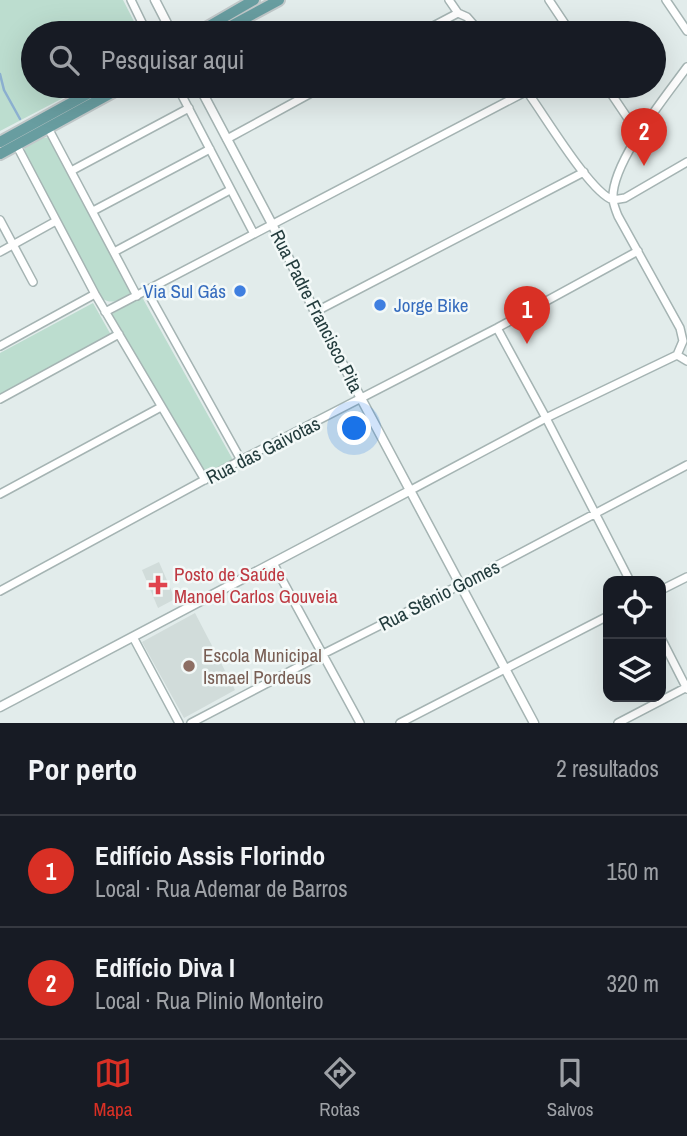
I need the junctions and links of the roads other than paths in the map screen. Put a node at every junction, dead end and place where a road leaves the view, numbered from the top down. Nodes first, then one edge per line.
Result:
1 (131, 0) edge
2 (155, 0) edge
3 (254, 0) edge
4 (279, 0) edge
5 (449, 0) edge
6 (549, 0) edge
7 (666, 0) edge
8 (458, 13) junction
9 (142, 21) edge
10 (166, 21) edge
11 (218, 21) edge
12 (240, 21) edge
13 (443, 21) edge
14 (470, 21) edge
15 (561, 21) edge
16 (687, 31) edge
17 (687, 67) edge
18 (666, 97) edge
19 (84, 98) edge
20 (99, 98) edge
21 (184, 98) edge
22 (205, 98) edge
23 (302, 98) edge
24 (506, 98) edge
25 (532, 98) edge
26 (614, 98) edge
27 (665, 98) edge
28 (189, 108) junction
29 (46, 123) junction
30 (24, 135) junction
31 (639, 135) junction
32 (227, 139) junction
33 (0, 142) edge
34 (210, 149) junction
35 (0, 155) edge
36 (687, 162) edge
37 (71, 171) junction
38 (584, 172) junction
39 (230, 190) junction
40 (613, 200) junction
41 (93, 211) junction
42 (0, 220) edge
43 (56, 220) junction
44 (272, 224) junction
45 (254, 234) junction
46 (13, 244) junction
47 (638, 251) junction
48 (0, 252) edge
49 (114, 252) junction
50 (33, 282) dead end
51 (147, 291) junction
52 (95, 294) junction
53 (137, 296) junction
54 (106, 312) junction
55 (315, 312) junction
56 (497, 328) junction
57 (119, 334) junction
58 (0, 346) edge
59 (677, 355) junction
60 (687, 361) edge
61 (363, 398) junction
62 (0, 399) edge
63 (161, 407) junction
64 (546, 418) junction
65 (241, 460) junction
66 (687, 465) edge
67 (205, 480) junction
68 (411, 490) junction
69 (0, 494) edge
70 (595, 512) junction
71 (273, 564) junction
72 (627, 576) edge
73 (687, 577) edge
74 (460, 585) junction
75 (666, 588) edge
76 (0, 591) edge
77 (603, 619) edge
78 (133, 637) junction
79 (662, 639) edge
80 (323, 654) junction
81 (505, 669) junction
82 (687, 688) edge
83 (0, 707) edge
84 (179, 723) edge
85 (191, 723) edge
86 (360, 723) edge
87 (400, 723) edge
88 (534, 723) edge
89 (618, 723) edge

1 - 9 street
2 - 10 street
3 - 11 main road
4 - 12 main road
5 - 8 street
6 - 15 street
7 - 16 street
8 - 13 street
8 - 14 street
17 - 18 street
19 - 29 main road
20 - 29 main road
21 - 28 street, Rua Padre Francisco Pita
22 - 32 street, Rua Padre Francisco Pita
23 - 32 street
24 - 44 street
25 - 38 street
26 - 31 street
27 - 31 street
28 - 34 street, Rua Padre Francisco Pita
28 - 37 street
29 - 30 main road
29 - 37 street
30 - 33 main road
30 - 35 main road
30 - 43 street
31 - 40 street
32 - 44 street, Rua Padre Francisco Pita
34 - 39 street, Rua Padre Francisco Pita
34 - 41 street
36 - 40 street
37 - 41 street
38 - 40 street
38 - 55 street
39 - 45 street, Rua Padre Francisco Pita
39 - 49 street
40 - 47 street
41 - 49 street
42 - 46 street
43 - 46 street
43 - 52 street
44 - 45 street
44 - 55 street, Rua Padre Francisco Pita
45 - 51 street
46 - 48 street
46 - 50 street
47 - 56 street, Rua das Gaivotas
47 - 59 street
49 - 53 street
51 - 53 street
51 - 65 street
52 - 54 street
52 - 58 street
53 - 54 street
54 - 57 street
55 - 61 street, Rua Padre Francisco Pita
56 - 61 street, Rua das Gaivotas
56 - 64 street
57 - 62 street
57 - 63 street
59 - 60 street
59 - 64 street
61 - 65 street, Rua das Gaivotas
61 - 68 street, Rua Padre Francisco Pita
63 - 67 street
63 - 69 street
64 - 68 street
64 - 70 street
65 - 67 street, Rua das Gaivotas
66 - 70 street, Rua Stênio Gomes
67 - 76 street, Rua das Gaivotas
68 - 71 street
68 - 74 street, Rua Padre Francisco Pita
70 - 72 street
70 - 74 street, Rua Stênio Gomes
71 - 78 street
71 - 80 street
73 - 75 street
74 - 80 street, Rua Stênio Gomes
74 - 81 street, Rua Padre Francisco Pita
77 - 81 street
78 - 83 street
78 - 84 street
79 - 82 street
80 - 85 street, Rua Stênio Gomes
80 - 86 street
81 - 87 street
81 - 88 street, Rua Padre Francisco Pita
82 - 89 street

